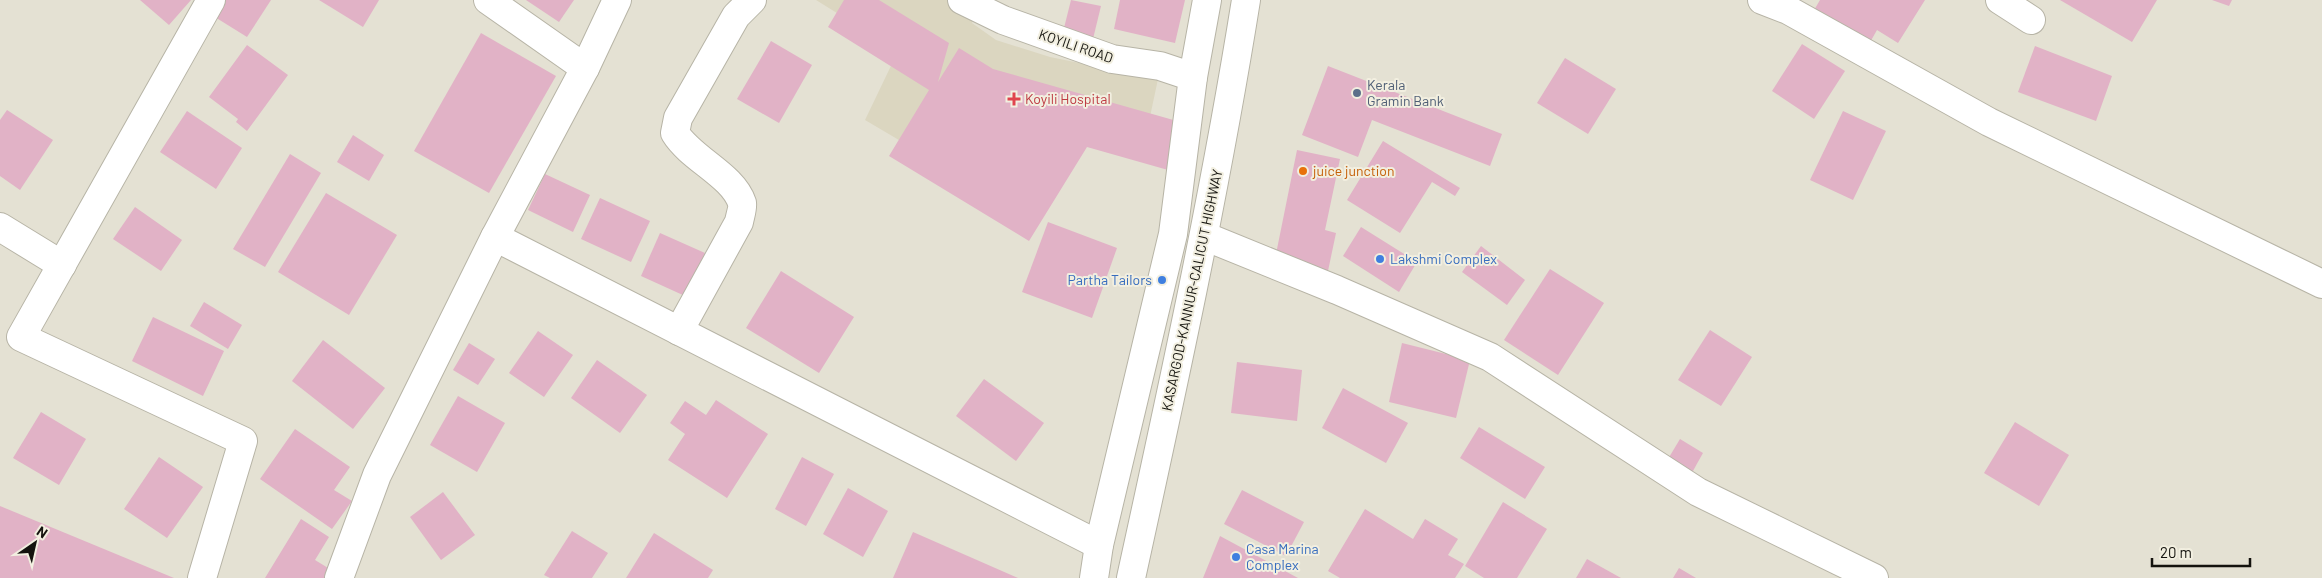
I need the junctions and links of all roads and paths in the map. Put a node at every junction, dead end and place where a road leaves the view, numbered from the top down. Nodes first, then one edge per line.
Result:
1 (211, 0) edge
2 (488, 0) edge
3 (617, 0) edge
4 (752, 0) edge
5 (962, 0) edge
6 (1207, 0) edge
7 (1246, 0) edge
8 (1762, 0) edge
9 (2000, 0) edge
10 (1790, 5) edge
11 (2031, 20) dead end
12 (585, 68) junction
13 (1193, 77) junction
14 (0, 227) edge
15 (1204, 236) junction
16 (495, 237) junction
17 (62, 265) junction
18 (2322, 284) edge
19 (679, 331) junction
20 (1099, 545) junction
21 (202, 578) edge
22 (339, 578) edge
23 (1094, 578) edge
24 (1131, 578) edge
25 (1874, 578) edge

1 - 17 main road
2 - 12 main road
3 - 12 main road
4 - 19 main road
5 - 13 main road, KOYILI ROAD
6 - 13 main road
7 - 15 main road, KASARGOD-KANNUR-CALICUT HIGHWAY
8 - 10 main road
9 - 11 main road
10 - 18 main road
12 - 16 main road
13 - 20 main road
14 - 17 main road
15 - 24 main road, KASARGOD-KANNUR-CALICUT HIGHWAY
15 - 25 main road
16 - 19 main road
16 - 22 main road
17 - 21 main road
19 - 20 main road
20 - 23 main road

